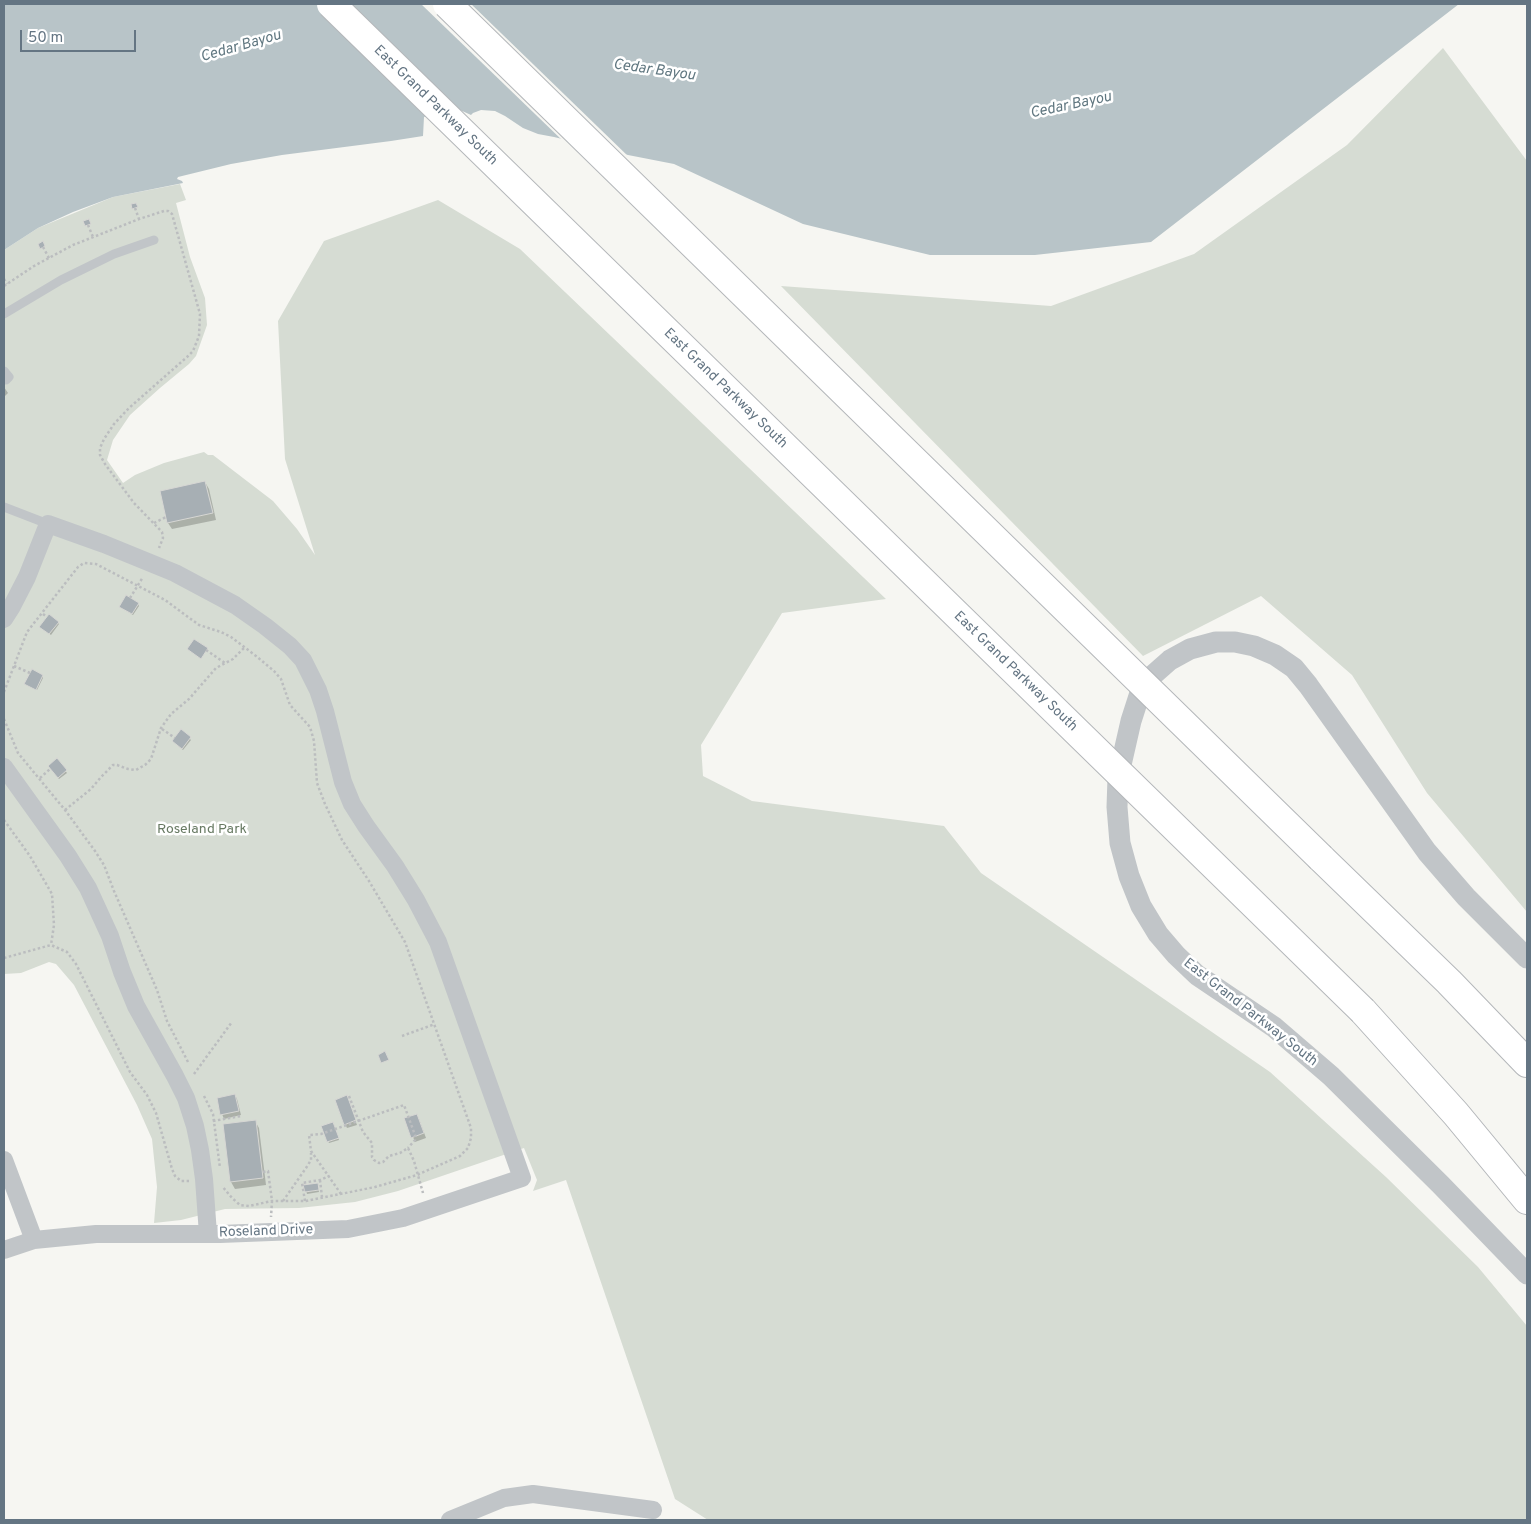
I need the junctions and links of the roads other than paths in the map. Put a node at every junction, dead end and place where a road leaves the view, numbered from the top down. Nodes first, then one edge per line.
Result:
1 (331, 4) edge
2 (447, 4) edge
3 (154, 240) dead end
4 (4, 314) edge
5 (4, 507) edge
6 (48, 524) junction
7 (4, 619) edge
8 (4, 767) edge
9 (1527, 958) edge
10 (1449, 982) junction
11 (1363, 1011) junction
12 (1527, 1053) edge
13 (1527, 1063) edge
14 (4, 1160) edge
15 (1527, 1171) edge
16 (1527, 1200) edge
17 (208, 1234) junction
18 (34, 1240) junction
19 (4, 1250) edge
20 (1527, 1274) edge
21 (653, 1510) dead end
22 (450, 1520) edge

1 - 11 highway, East Grand Parkway South, bridge
2 - 10 highway, bridge
3 - 4 lane
5 - 6 lane
6 - 7 street
6 - 17 street, Roseland Drive
8 - 17 street
9 - 20 street, East Grand Parkway South
10 - 12 highway
10 - 13 highway
11 - 15 highway, East Grand Parkway South
11 - 16 highway
14 - 18 street
17 - 18 street, Roseland Drive
18 - 19 street, Roseland Drive
21 - 22 street

